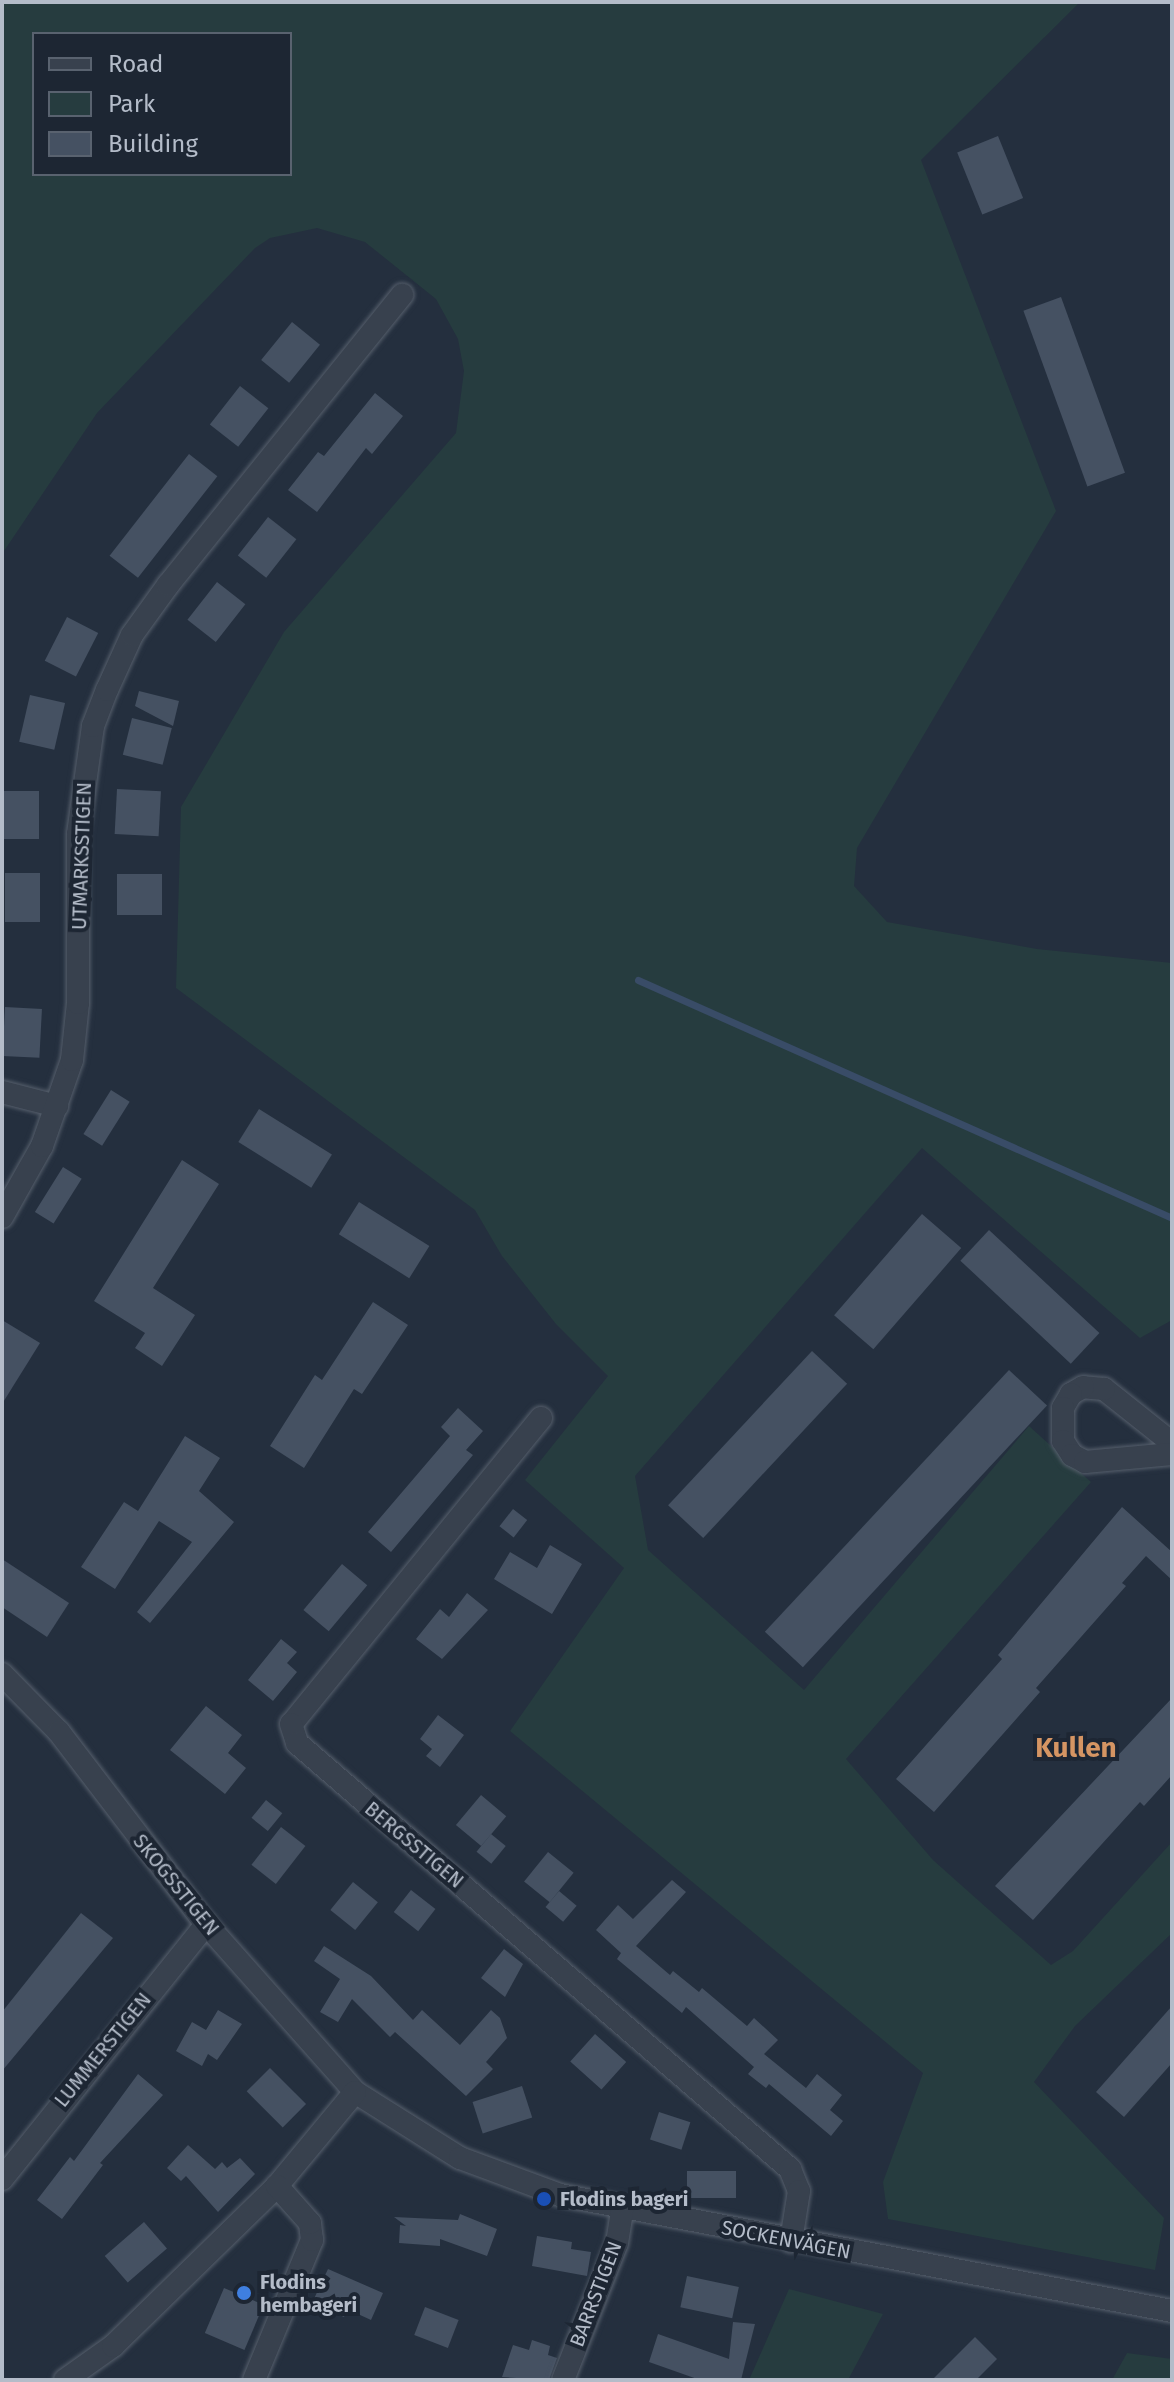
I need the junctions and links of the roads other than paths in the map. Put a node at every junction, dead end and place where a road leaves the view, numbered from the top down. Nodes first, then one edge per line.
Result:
1 (402, 295) dead end
2 (2, 1092) edge
3 (57, 1106) junction
4 (2, 1217) edge
5 (541, 1418) dead end
6 (1172, 1443) edge
7 (1172, 1454) edge
8 (2, 1674) edge
9 (206, 1924) junction
10 (355, 2092) junction
11 (2, 2179) edge
12 (277, 2186) junction
13 (623, 2207) junction
14 (791, 2241) junction
15 (1172, 2311) edge
16 (65, 2380) edge
17 (254, 2380) edge
18 (563, 2380) edge

1 - 3 street, UTMARKSSTIGEN
2 - 3 street
3 - 4 street, UTMARKSSTIGEN
5 - 14 street, BERGSSTIGEN
6 - 7 street
8 - 9 street, SKOGSSTIGEN
9 - 10 street, SKOGSSTIGEN
9 - 11 street, LUMMERSTIGEN
10 - 12 street
10 - 13 street, SOCKENVÄGEN
12 - 16 street
12 - 17 street
13 - 14 street, SOCKENVÄGEN
13 - 18 street, BARRSTIGEN
14 - 15 street, SOCKENVÄGEN

